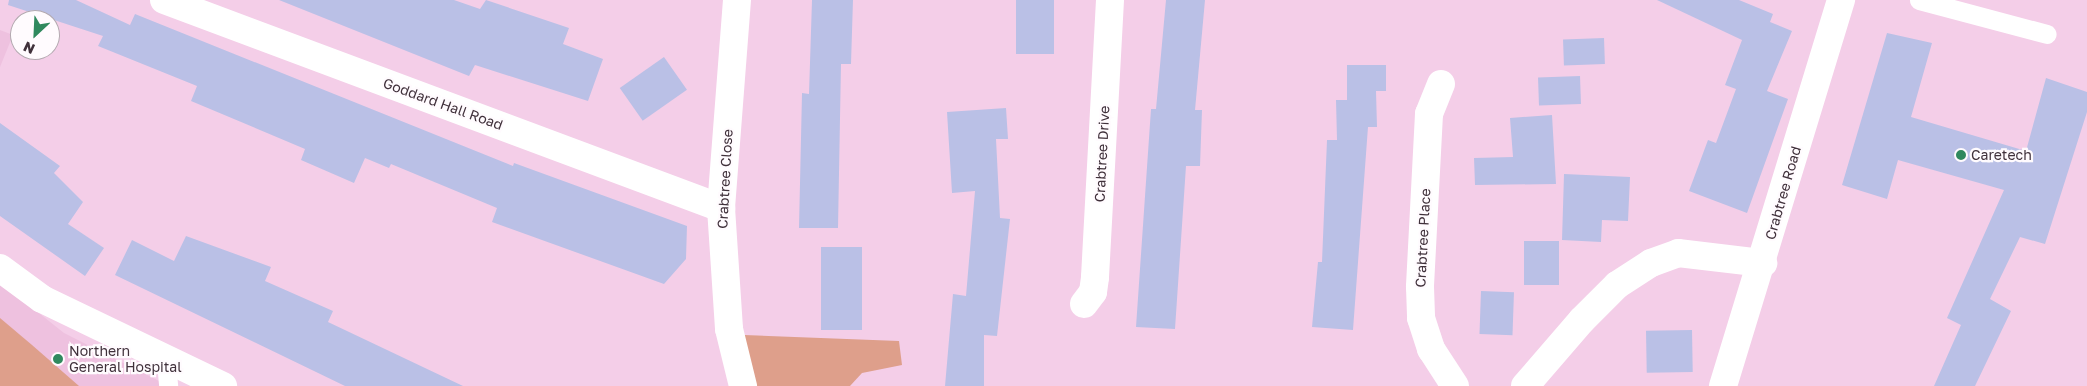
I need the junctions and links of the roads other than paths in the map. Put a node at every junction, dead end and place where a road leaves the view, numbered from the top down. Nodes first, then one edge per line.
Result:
1 (164, 0) edge
2 (738, 0) edge
3 (1110, 0) edge
4 (1841, 0) edge
5 (1919, 0) edge
6 (2047, 34) dead end
7 (1441, 84) dead end
8 (721, 208) junction
9 (1763, 263) junction
10 (0, 268) edge
11 (1084, 304) dead end
12 (167, 373) edge
13 (223, 386) edge
14 (743, 386) edge
15 (1455, 386) edge
16 (1525, 386) edge
17 (1723, 386) edge

1 - 8 street, Goddard Hall Road
2 - 8 street, Crabtree Close
3 - 11 street, Crabtree Drive
4 - 9 street, Crabtree Road
5 - 6 lane
7 - 15 street, Crabtree Place
8 - 14 street, Crabtree Close
9 - 16 street
9 - 17 street, Crabtree Road
10 - 12 street
12 - 13 street

